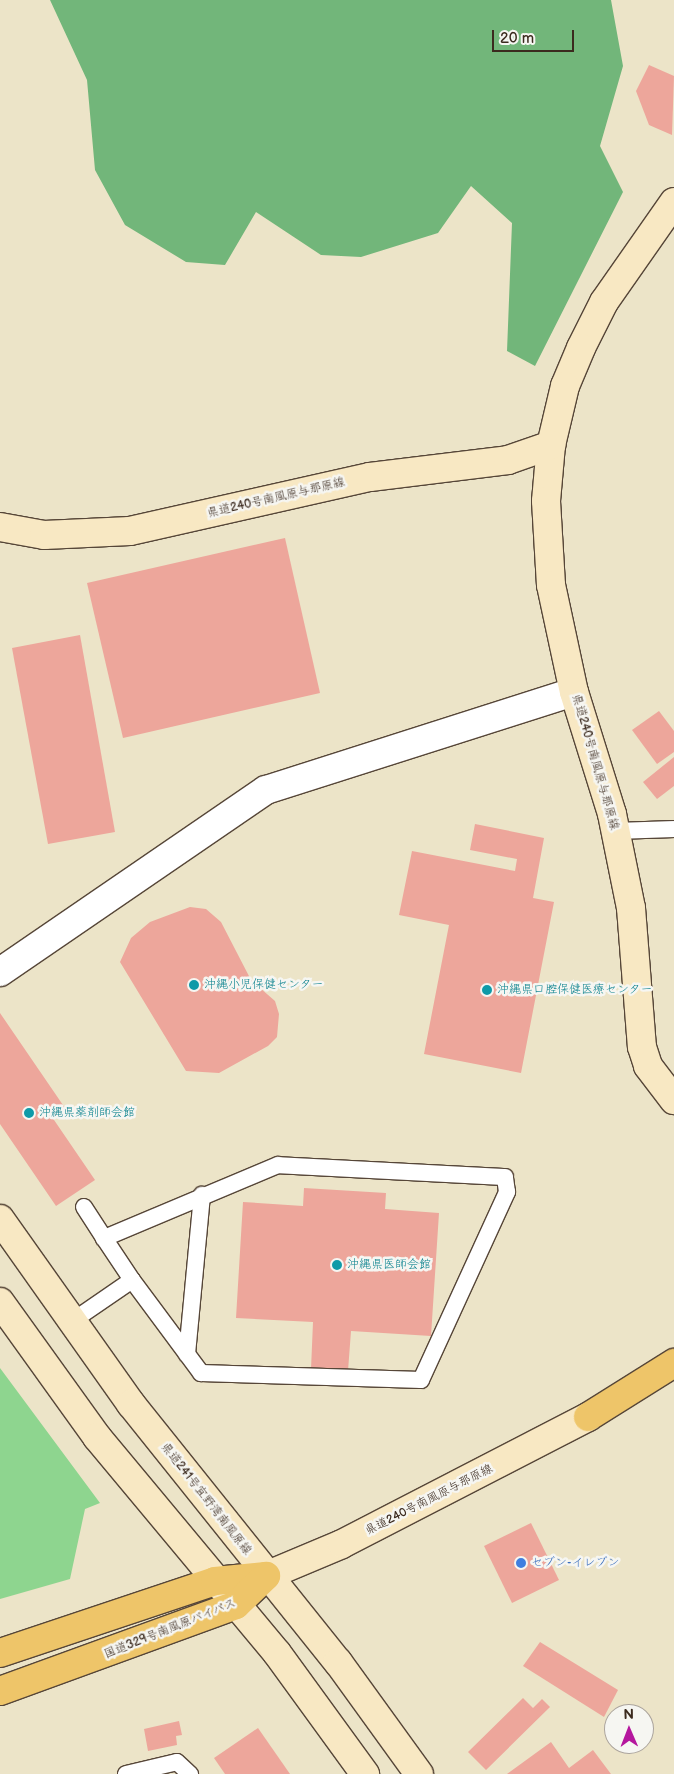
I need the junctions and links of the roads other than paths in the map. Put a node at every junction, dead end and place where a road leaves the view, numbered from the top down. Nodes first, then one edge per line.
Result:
1 (674, 202) edge
2 (551, 445) junction
3 (0, 527) edge
4 (574, 692) junction
5 (674, 829) edge
6 (616, 831) junction
7 (0, 972) edge
8 (674, 1100) edge
9 (202, 1195) junction
10 (84, 1207) dead end
11 (0, 1219) edge
12 (104, 1238) junction
13 (132, 1280) junction
14 (0, 1302) edge
15 (71, 1322) junction
16 (187, 1354) junction
17 (674, 1363) edge
18 (588, 1417) joint
19 (266, 1576) junction
20 (215, 1581) junction
21 (236, 1605) junction
22 (0, 1654) edge
23 (0, 1691) edge
24 (126, 1774) edge
25 (190, 1774) edge
26 (365, 1774) edge
27 (419, 1774) edge

1 - 2 main road, 県道240号南風原与那原線
2 - 3 main road, 県道240号南風原与那原線
2 - 4 main road, 県道240号南風原与那原線
4 - 6 main road, 県道240号南風原与那原線
4 - 7 street
5 - 6 lane
6 - 8 main road, 県道240号南風原与那原線
9 - 12 lane
9 - 16 lane
9 - 16 lane
10 - 12 lane
11 - 15 main road, 県道241号宜野湾南風原線
12 - 13 lane
13 - 15 lane
13 - 16 lane
14 - 20 main road
15 - 19 main road, 県道241号宜野湾南風原線
17 - 18 highway
18 - 19 main road, 県道240号南風原与那原線
19 - 20 highway, 国道329号南風原バイパス
19 - 21 highway, 国道329号南風原バイパス
19 - 27 main road, 県道241号宜野湾南風原線
20 - 21 main road
20 - 22 highway, 国道329号南風原バイパス
21 - 23 highway, 国道329号南風原バイパス
21 - 26 main road
24 - 25 lane

